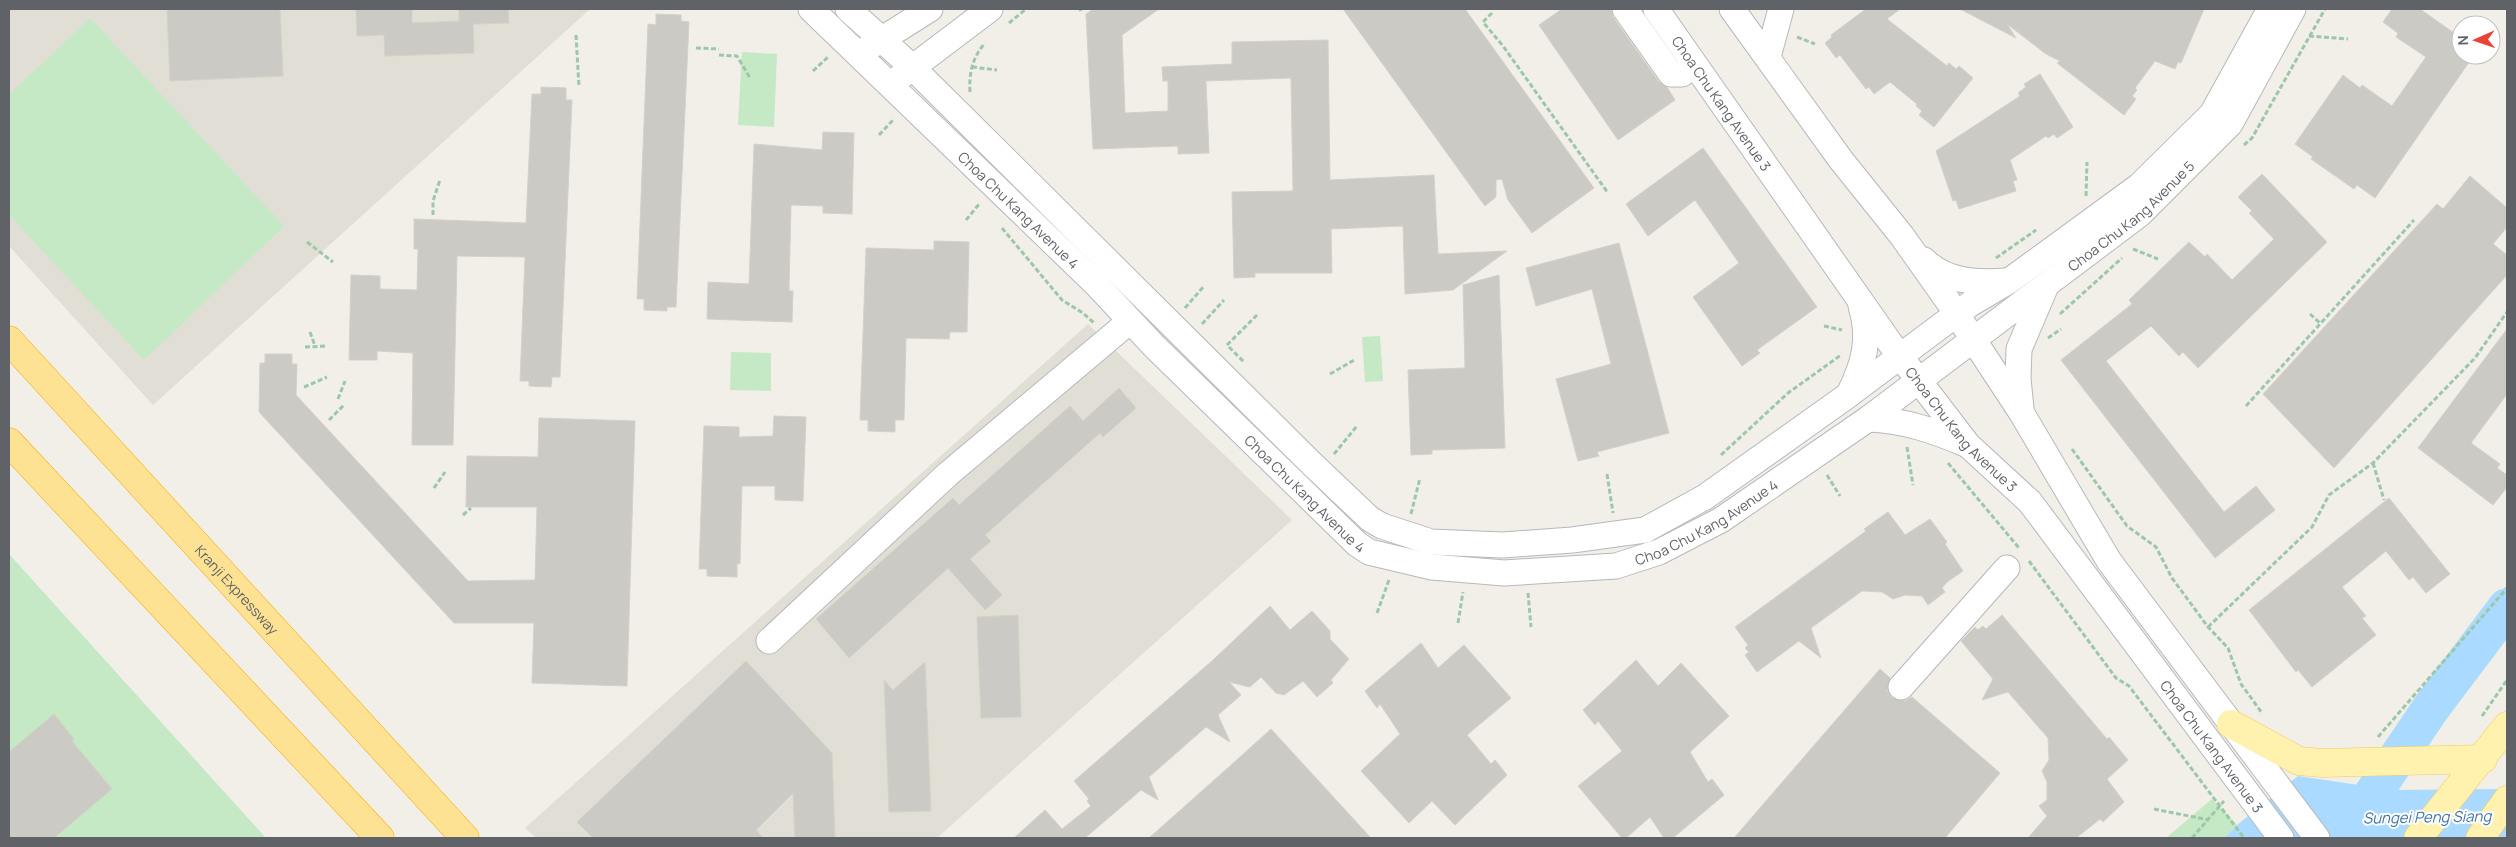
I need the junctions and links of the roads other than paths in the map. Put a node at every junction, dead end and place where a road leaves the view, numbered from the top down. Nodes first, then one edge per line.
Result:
1 (811, 9) edge
2 (848, 9) edge
3 (930, 9) edge
4 (1625, 9) edge
5 (1656, 9) edge
6 (1732, 9) edge
7 (1781, 9) edge
8 (2270, 9) edge
9 (2293, 9) edge
10 (997, 18) edge
11 (880, 40) junction
12 (857, 54) junction
13 (1768, 57) junction
14 (1694, 65) junction
15 (912, 67) junction
16 (890, 84) junction
17 (2106, 217) junction
18 (1902, 236) junction
19 (2009, 281) junction
20 (2046, 286) junction
21 (1860, 302) junction
22 (1957, 314) junction
23 (1130, 320) junction
24 (9, 340) edge
25 (1973, 340) junction
26 (1902, 356) junction
27 (1920, 380) junction
28 (1847, 396) junction
29 (2021, 412) junction
30 (1868, 419) junction
31 (9, 442) edge
32 (1968, 445) junction
33 (2019, 559) road end
34 (769, 641) dead end
35 (1901, 687) dead end
36 (2231, 724) junction
37 (2495, 743) edge
38 (2507, 800) edge
39 (433, 804) junction
40 (380, 838) edge
41 (465, 838) edge
42 (479, 838) edge
43 (2282, 838) edge
44 (2317, 838) edge
45 (2418, 838) edge
46 (2480, 838) edge

1 - 12 street, Choa Chu Kang Avenue 4
2 - 11 street, Choa Chu Kang Avenue 4
3 - 11 street
4 - 14 street
5 - 14 street, Choa Chu Kang Avenue 3
6 - 13 street, Choa Chu Kang Avenue 3
7 - 13 street
8 - 17 street, Choa Chu Kang Avenue 5
9 - 17 street, Choa Chu Kang Avenue 5
10 - 15 street
11 - 12 street
11 - 15 street, Choa Chu Kang Avenue 4
12 - 16 street, Choa Chu Kang Avenue 4
13 - 18 street, Choa Chu Kang Avenue 3
14 - 21 street, Choa Chu Kang Avenue 3
15 - 16 street
15 - 28 street, Choa Chu Kang Avenue 4
16 - 23 street, Choa Chu Kang Avenue 4
17 - 19 street, Choa Chu Kang Avenue 5
17 - 20 street, Choa Chu Kang Avenue 5
18 - 19 street
18 - 22 street, Choa Chu Kang Avenue 3
19 - 22 street, Choa Chu Kang Avenue 5
20 - 25 street, Choa Chu Kang Avenue 5
20 - 29 street
21 - 26 street, Choa Chu Kang Avenue 3
21 - 28 street
22 - 25 street, Choa Chu Kang Avenue 3
22 - 26 street, Choa Chu Kang Avenue 5
23 - 30 street, Choa Chu Kang Avenue 4
23 - 34 street
24 - 39 highway, Kranji Expressway
25 - 27 street, Choa Chu Kang Avenue 5
25 - 29 street, Choa Chu Kang Avenue 3
26 - 27 street, Choa Chu Kang Avenue 3
26 - 28 street, Choa Chu Kang Avenue 4
27 - 30 street, Choa Chu Kang Avenue 4
27 - 32 street, Choa Chu Kang Avenue 3
29 - 36 street, Choa Chu Kang Avenue 3
30 - 32 street
31 - 40 highway
32 - 43 street, Choa Chu Kang Avenue 3
33 - 35 street
36 - 37 main road
36 - 44 street, Choa Chu Kang Avenue 3
37 - 45 main road
38 - 46 main road
39 - 41 highway, Kranji Expressway
39 - 42 highway

